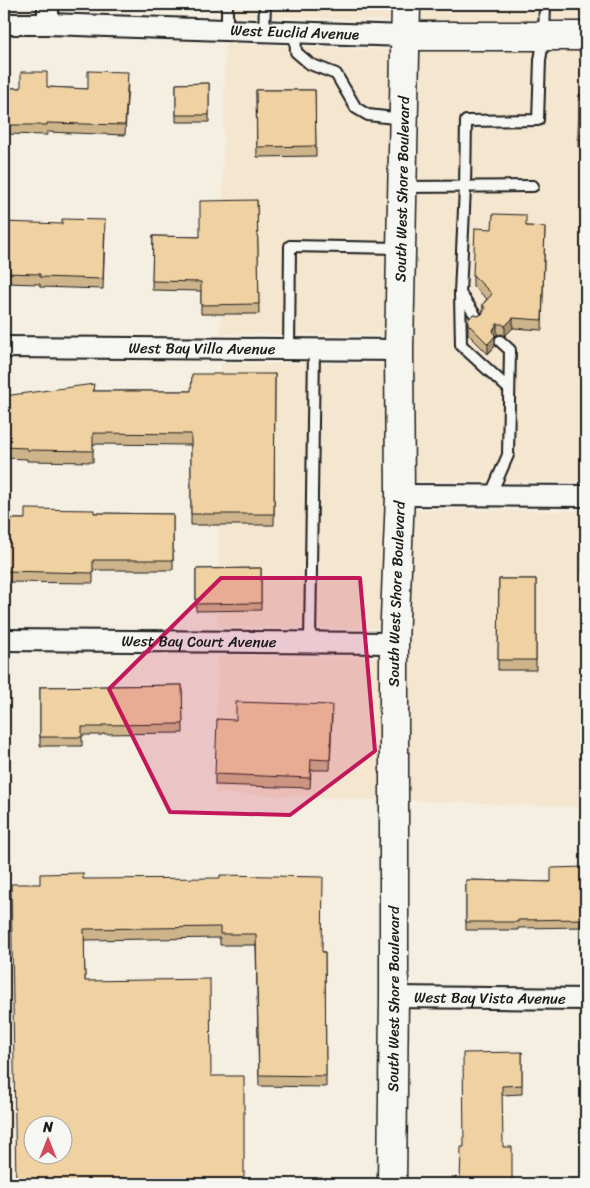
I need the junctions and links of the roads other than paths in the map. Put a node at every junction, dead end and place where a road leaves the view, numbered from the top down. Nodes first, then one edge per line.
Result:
1 (48, 4) edge
2 (227, 4) edge
3 (265, 4) edge
4 (406, 4) edge
5 (545, 4) edge
6 (4, 24) edge
7 (48, 24) junction
8 (227, 30) junction
9 (264, 32) junction
10 (295, 32) junction
11 (406, 36) junction
12 (544, 36) junction
13 (586, 36) edge
14 (404, 119) junction
15 (534, 186) dead end
16 (402, 187) junction
17 (465, 188) junction
18 (401, 248) junction
19 (460, 293) junction
20 (478, 319) edge
21 (500, 341) edge
22 (4, 347) edge
23 (289, 349) junction
24 (314, 349) junction
25 (399, 350) junction
26 (509, 389) junction
27 (400, 495) junction
28 (490, 496) junction
29 (586, 496) edge
30 (4, 640) edge
31 (310, 642) junction
32 (394, 642) junction
33 (394, 997) junction
34 (586, 999) edge
35 (392, 1184) edge

1 - 7 street
2 - 8 lane
3 - 9 lane
4 - 11 street, South West Shore Boulevard
5 - 12 lane
6 - 7 street, West Euclid Avenue
7 - 8 street, West Euclid Avenue
8 - 9 street, West Euclid Avenue
9 - 10 street, West Euclid Avenue
10 - 11 street, West Euclid Avenue
10 - 14 lane
11 - 12 street, West Euclid Avenue
11 - 14 street, South West Shore Boulevard
12 - 13 street, West Euclid Avenue
12 - 17 lane
14 - 16 street, South West Shore Boulevard
15 - 17 lane
16 - 17 lane
16 - 18 street, South West Shore Boulevard
17 - 19 lane
18 - 23 lane
18 - 25 street, South West Shore Boulevard
19 - 20 lane
19 - 26 lane
21 - 26 lane
22 - 23 street, West Bay Villa Avenue
23 - 24 street, West Bay Villa Avenue
24 - 25 street, West Bay Villa Avenue
24 - 31 lane
25 - 27 street, South West Shore Boulevard
26 - 28 lane
27 - 28 street
27 - 32 street, South West Shore Boulevard
28 - 29 street
30 - 31 street, West Bay Court Avenue
31 - 32 street, West Bay Court Avenue
32 - 33 street, South West Shore Boulevard
33 - 34 street, West Bay Vista Avenue
33 - 35 street, South West Shore Boulevard

